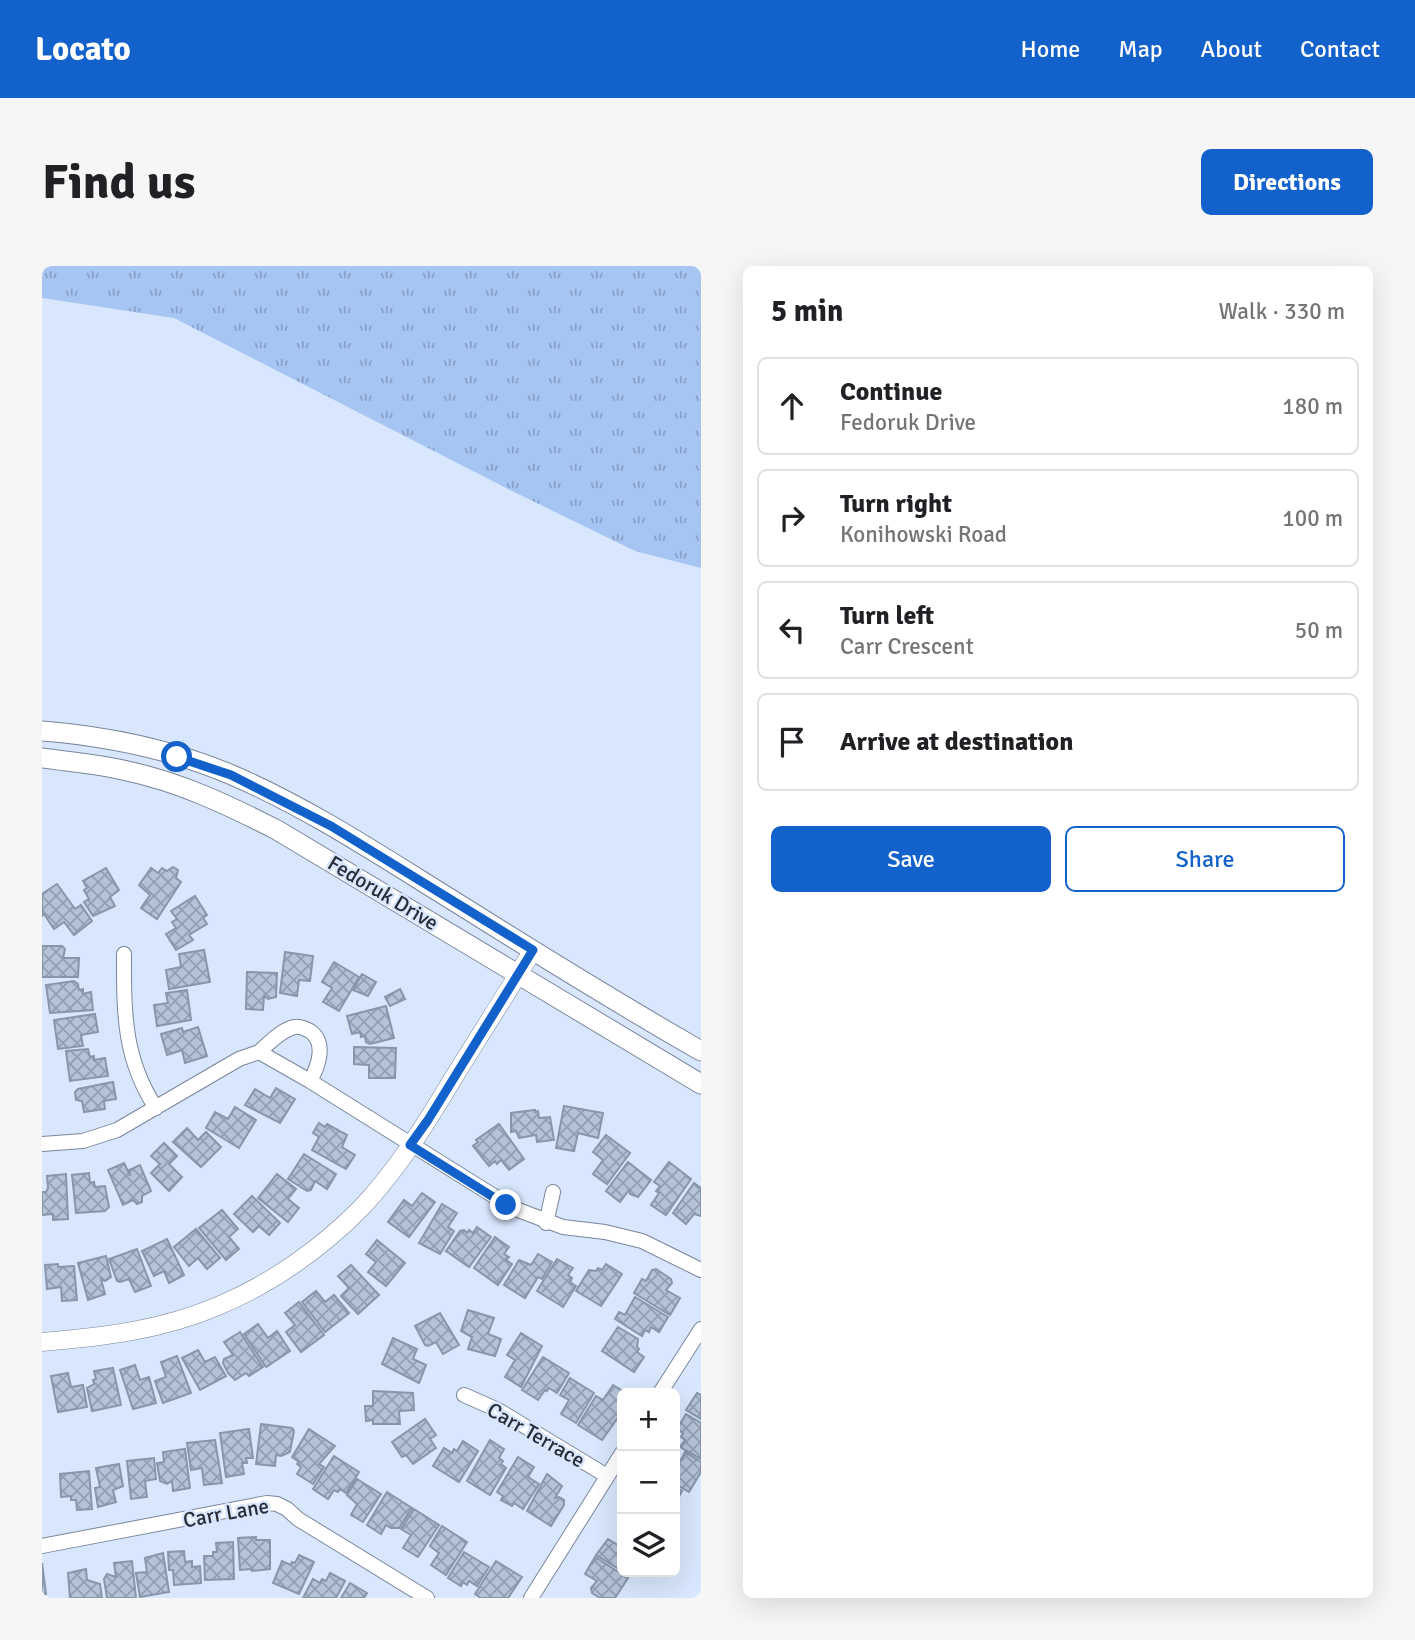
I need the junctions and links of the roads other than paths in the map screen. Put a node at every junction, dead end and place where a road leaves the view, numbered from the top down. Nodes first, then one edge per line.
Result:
1 (42, 731) edge
2 (42, 758) edge
3 (533, 950) junction
4 (124, 954) dead end
5 (518, 974) junction
6 (701, 1051) edge
7 (259, 1052) junction
8 (310, 1081) junction
9 (701, 1084) edge
10 (156, 1108) junction
11 (42, 1144) edge
12 (410, 1145) junction
13 (553, 1192) dead end
14 (546, 1223) junction
15 (701, 1270) edge
16 (701, 1329) edge
17 (42, 1342) edge
18 (663, 1388) edge
19 (464, 1395) dead end
20 (617, 1460) edge
21 (607, 1476) junction
22 (42, 1546) edge
23 (427, 1598) edge
24 (531, 1598) edge

1 - 3 main road, Fedoruk Drive
2 - 5 main road, Fedoruk Drive
3 - 5 street
3 - 6 main road, Fedoruk Drive
4 - 10 street
5 - 9 main road, Fedoruk Drive
5 - 12 street
7 - 8 street
7 - 8 street
7 - 10 street
8 - 12 street
10 - 11 street
12 - 14 street
12 - 17 street
13 - 14 street
14 - 15 street
16 - 18 street
19 - 21 street, Carr Terrace
20 - 21 street
21 - 24 street
22 - 23 street, Carr Lane

